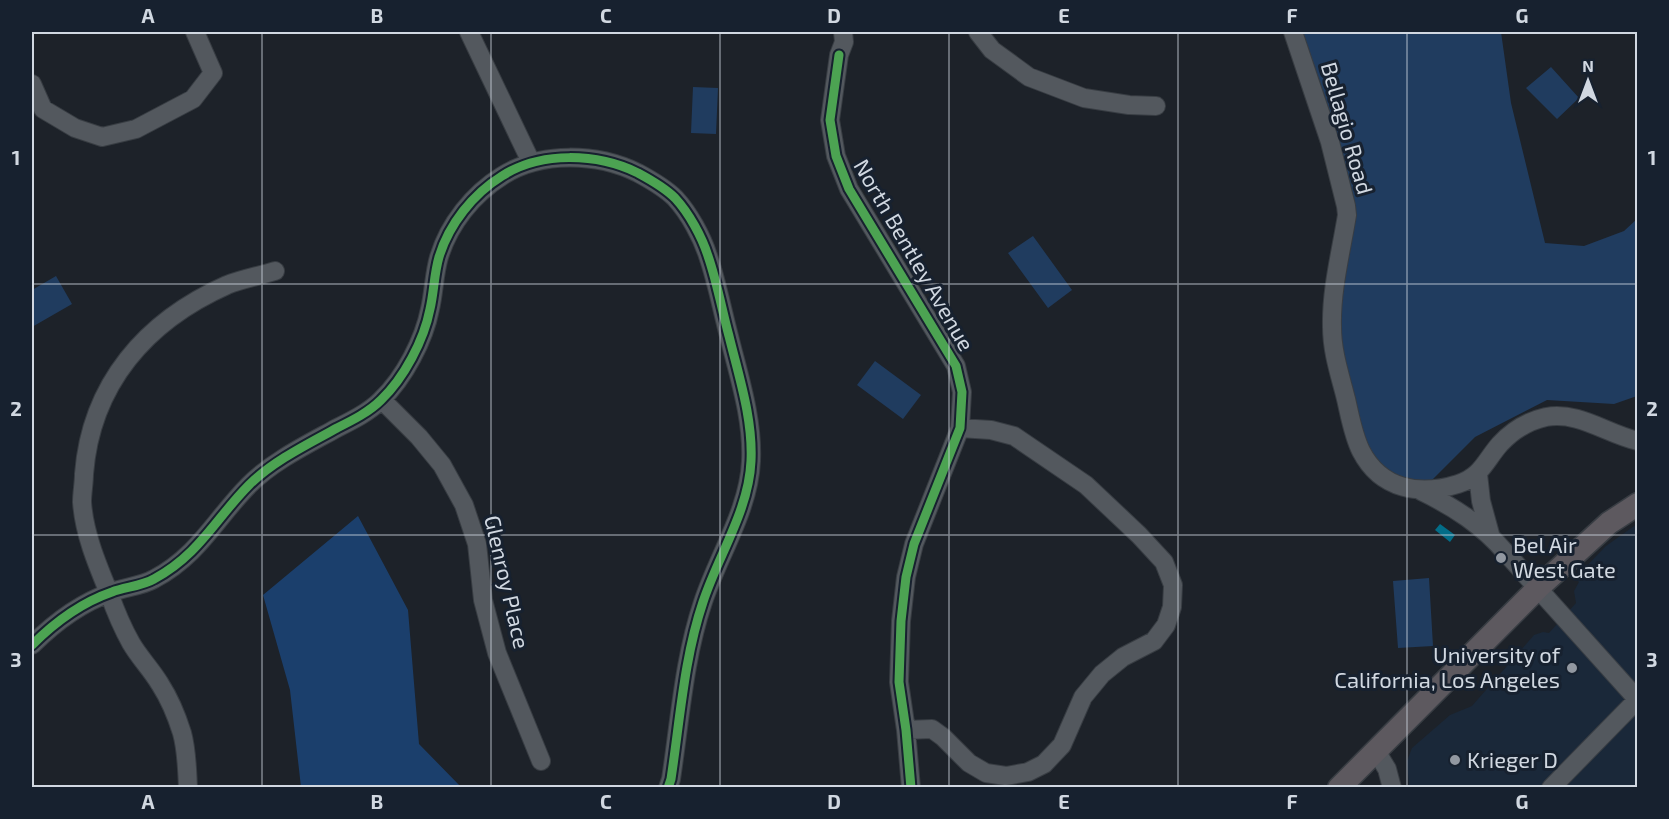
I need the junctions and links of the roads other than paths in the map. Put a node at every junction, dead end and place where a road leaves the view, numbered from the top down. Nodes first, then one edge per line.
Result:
1 (195, 32) edge
2 (469, 32) edge
3 (843, 32) edge
4 (978, 32) edge
5 (1293, 32) edge
6 (32, 84) edge
7 (1156, 106) dead end
8 (531, 162) junction
9 (275, 271) dead end
10 (382, 400) junction
11 (960, 428) junction
12 (1638, 441) edge
13 (1478, 474) junction
14 (1421, 491) junction
15 (1638, 504) edge
16 (1490, 534) junction
17 (1538, 588) junction
18 (109, 593) junction
19 (32, 645) edge
20 (1637, 700) edge
21 (906, 730) junction
22 (1376, 751) junction
23 (542, 760) dead end
24 (188, 788) edge
25 (668, 788) edge
26 (911, 788) edge
27 (1339, 788) edge
28 (1392, 788) edge
29 (1551, 788) edge

1 - 6 street
2 - 8 street
3 - 11 street, North Bentley Avenue
4 - 7 street
5 - 14 street, Bellagio Road
8 - 10 street
8 - 25 street
9 - 18 street
10 - 18 street
10 - 23 street, Glenroy Place
11 - 21 street, North Bentley Avenue
11 - 21 street
12 - 13 street
13 - 14 street, Bellagio Road
13 - 16 street
14 - 16 street
15 - 17 main road
16 - 17 street
17 - 20 street
17 - 22 main road
18 - 19 street
18 - 24 street
20 - 29 street
21 - 26 street, North Bentley Avenue
22 - 27 main road
22 - 28 street

